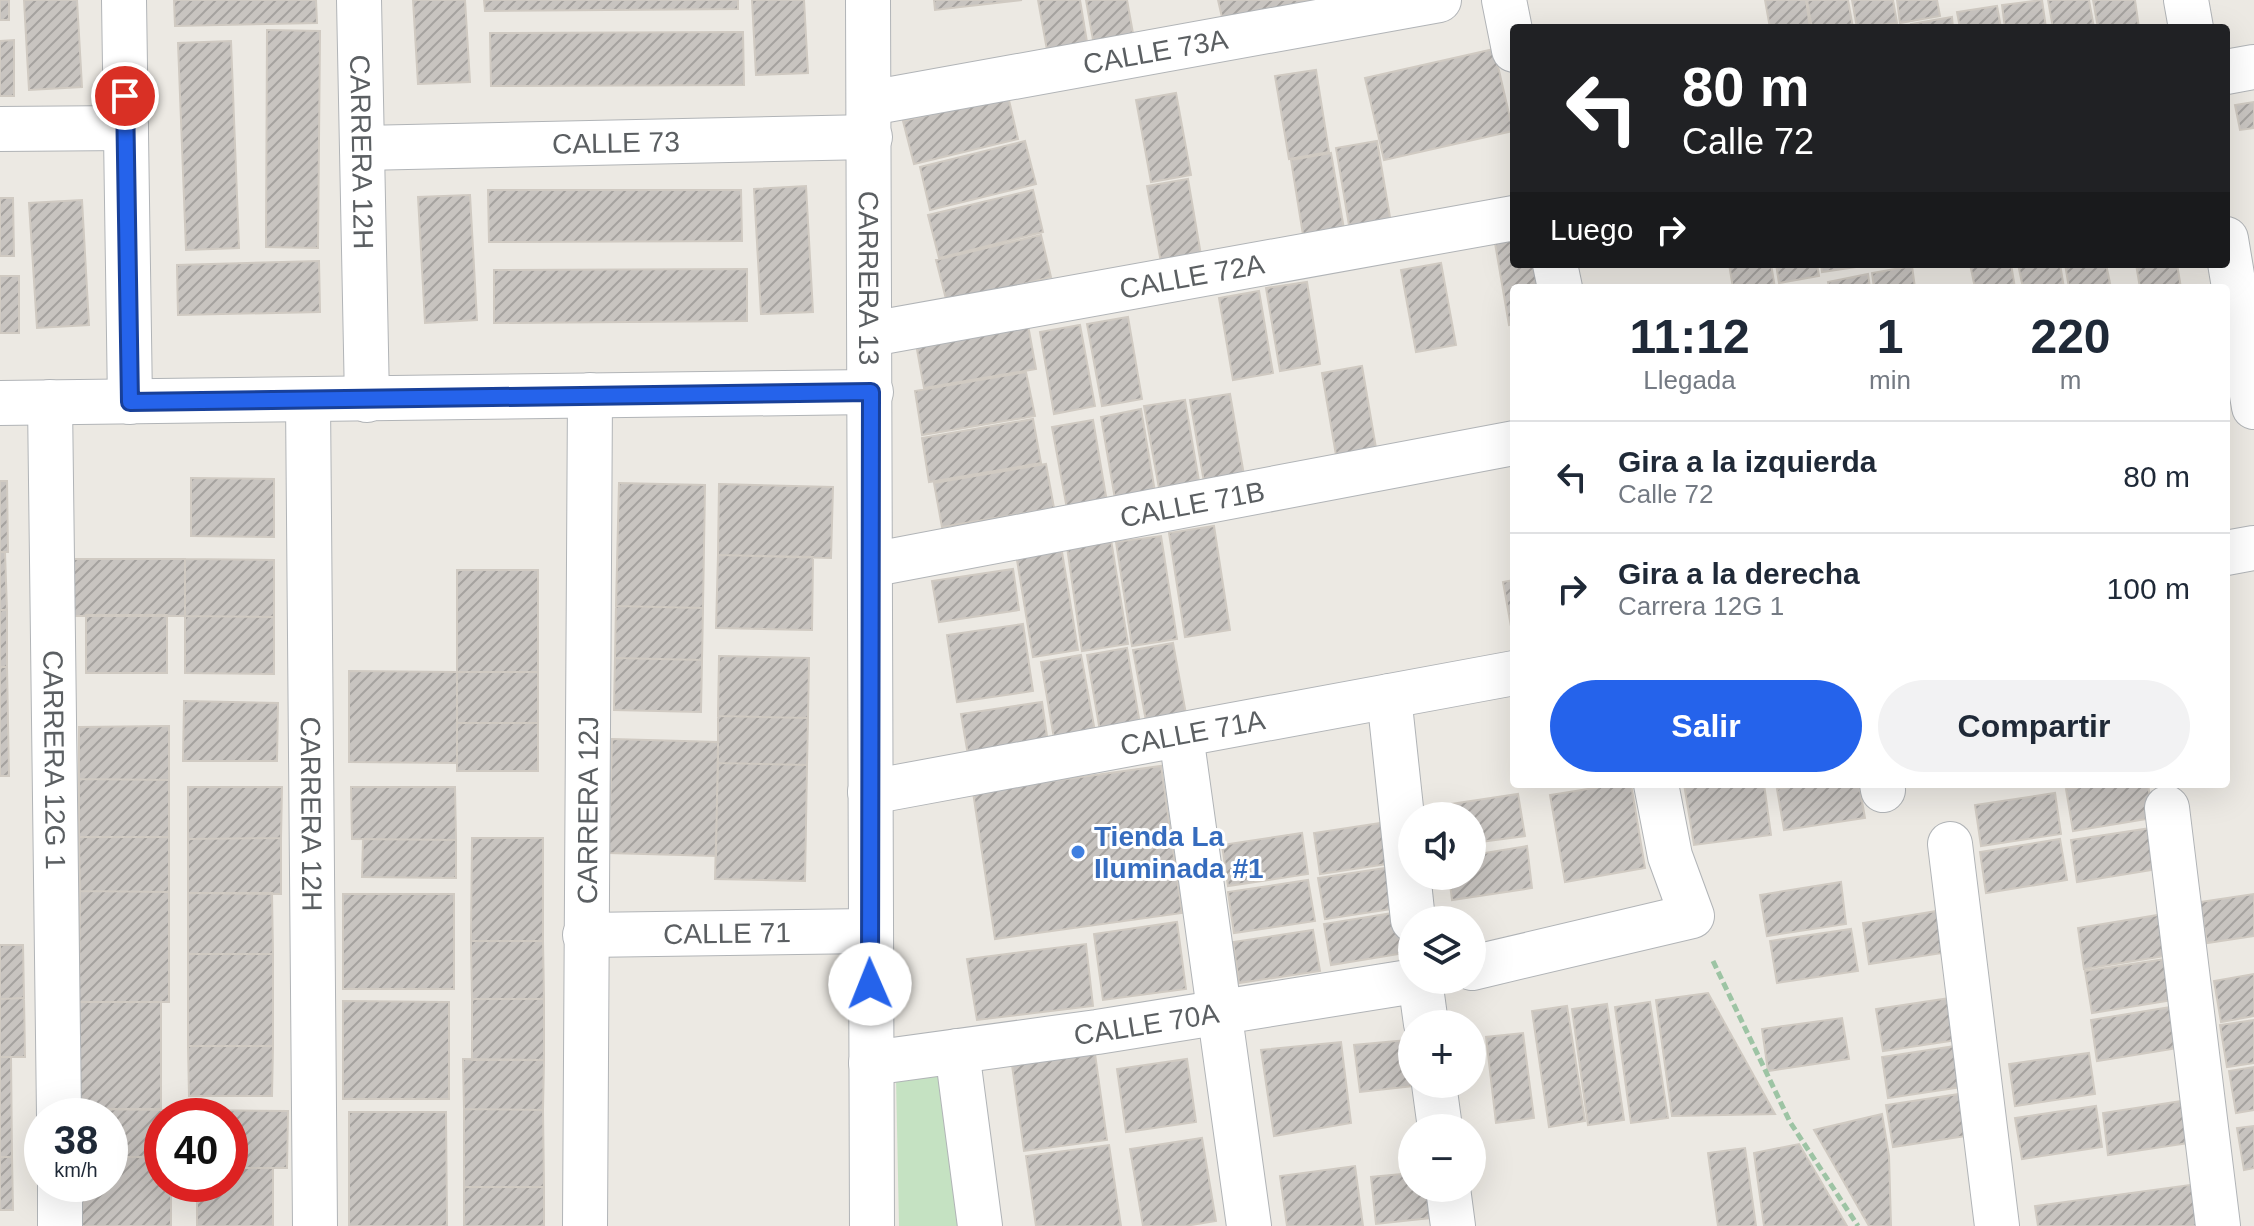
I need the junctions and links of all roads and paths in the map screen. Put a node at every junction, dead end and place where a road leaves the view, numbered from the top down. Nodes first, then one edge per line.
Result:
1 (124, 0) edge
2 (359, 0) edge
3 (868, 0) edge
4 (1439, 0) edge
5 (1504, 0) edge
6 (2186, 0) edge
7 (2190, 24) edge
8 (1510, 30) edge
9 (2254, 67) edge
10 (2230, 71) edge
11 (870, 120) junction
12 (126, 128) junction
13 (0, 129) edge
14 (362, 148) junction
15 (1510, 219) edge
16 (2230, 262) edge
17 (2238, 307) edge
18 (871, 334) junction
19 (871, 392) junction
20 (590, 395) junction
21 (308, 400) junction
22 (367, 400) junction
23 (50, 402) junction
24 (130, 402) junction
25 (0, 403) edge
26 (2254, 407) edge
27 (1510, 444) edge
28 (2254, 548) edge
29 (2230, 552) edge
30 (870, 565) junction
31 (1510, 674) edge
32 (1389, 696) junction
33 (1181, 735) junction
34 (1657, 788) edge
35 (870, 792) junction
36 (2167, 808) dead end
37 (1950, 844) dead end
38 (1412, 906) edge
39 (1692, 916) junction
40 (869, 931) junction
41 (585, 935) junction
42 (1486, 965) edge
43 (1398, 984) edge
44 (1220, 1012) junction
45 (957, 1051) junction
46 (871, 1063) junction
47 (59, 1098) edge
48 (60, 1202) edge
49 (1450, 1202) edge
50 (60, 1226) edge
51 (315, 1226) edge
52 (585, 1226) edge
53 (872, 1226) edge
54 (980, 1226) edge
55 (1249, 1226) edge
56 (1453, 1226) edge
57 (1858, 1226) edge
58 (1997, 1226) edge
59 (2218, 1226) edge

1 - 12 street
2 - 14 street, CARRERA 12H
3 - 11 street, CARRERA 13
4 - 11 street, CALLE 73A
5 - 8 street
6 - 7 street
9 - 10 street
11 - 14 street, CALLE 73
11 - 18 street, CARRERA 13
12 - 13 street
12 - 24 street
14 - 22 street, CARRERA 12H
15 - 18 street, CALLE 72A
16 - 17 street
17 - 26 street
18 - 19 street, CARRERA 13
19 - 20 street
19 - 30 street, CARRERA 13
20 - 22 street
20 - 41 street, CARRERA 12J
21 - 22 street
21 - 24 street
21 - 51 street, CARRERA 12H
23 - 24 street
23 - 25 street
23 - 47 street, CARRERA 12G 1
27 - 30 street, CALLE 71B
28 - 29 street
30 - 35 street, CARRERA 13
31 - 32 street, CALLE 71A
32 - 33 street, CALLE 71A
32 - 38 street
33 - 35 street, CALLE 71A
33 - 44 street
34 - 39 street
35 - 40 street, CARRERA 13
36 - 59 street
37 - 58 street
39 - 42 street
39 - 57 path
40 - 41 street, CALLE 71
40 - 46 street, CARRERA 13
41 - 52 street, CARRERA 12J
43 - 44 street, CALLE 70A
44 - 45 street, CALLE 70A
44 - 55 street
45 - 46 street, CALLE 70A
45 - 54 street
46 - 53 street, CARRERA 13
48 - 50 street
49 - 56 street

